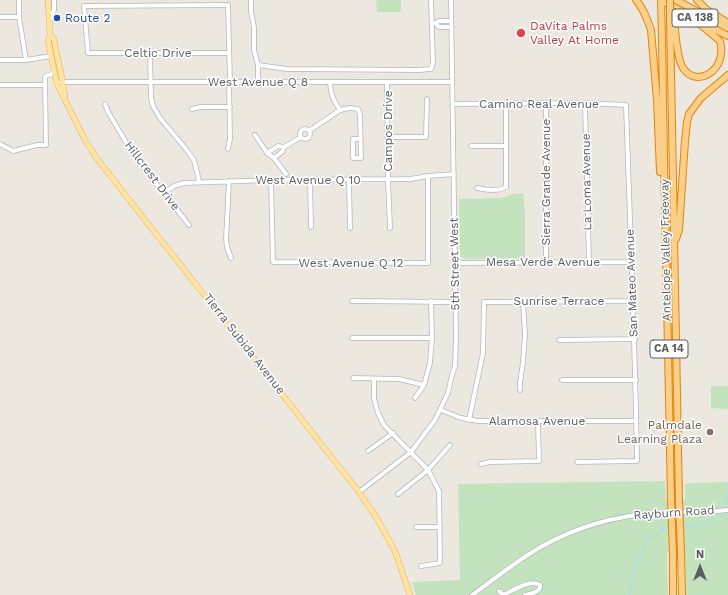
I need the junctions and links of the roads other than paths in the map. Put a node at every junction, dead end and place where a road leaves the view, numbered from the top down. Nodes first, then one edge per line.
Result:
1 (19, 0) edge
2 (48, 0) edge
3 (54, 0) edge
4 (251, 0) edge
5 (432, 0) edge
6 (451, 0) edge
7 (636, 0) edge
8 (661, 0) edge
9 (671, 0) edge
10 (676, 0) edge
11 (697, 0) edge
12 (688, 14) junction
13 (19, 16) junction
14 (0, 17) edge
15 (672, 18) junction
16 (451, 21) junction
17 (49, 23) junction
18 (434, 23) junction
19 (728, 23) edge
20 (451, 27) junction
21 (728, 28) edge
22 (50, 36) junction
23 (728, 36) edge
24 (150, 53) junction
25 (228, 53) junction
26 (51, 56) junction
27 (0, 60) edge
28 (26, 60) junction
29 (258, 65) junction
30 (728, 72) edge
31 (55, 73) junction
32 (728, 75) edge
33 (56, 81) junction
34 (63, 82) junction
35 (151, 82) junction
36 (230, 82) junction
37 (258, 82) junction
38 (330, 82) junction
39 (388, 82) junction
40 (452, 82) junction
41 (0, 85) edge
42 (45, 85) junction
43 (715, 85) junction
44 (427, 99) dead end
45 (66, 100) junction
46 (546, 103) junction
47 (585, 103) junction
48 (105, 104) dead end
49 (452, 104) junction
50 (506, 104) junction
51 (626, 104) joint
52 (230, 107) junction
53 (192, 109) dead end
54 (340, 110) junction
55 (309, 131) junction
56 (255, 135) dead end
57 (301, 136) junction
58 (388, 137) junction
59 (360, 139) junction
60 (0, 144) edge
61 (471, 146) dead end
62 (506, 146) junction
63 (284, 147) junction
64 (228, 150) dead end
65 (267, 154) junction
66 (274, 158) junction
67 (286, 174) dead end
68 (454, 174) junction
69 (428, 176) junction
70 (271, 180) junction
71 (310, 180) junction
72 (349, 180) junction
73 (388, 180) junction
74 (229, 181) junction
75 (199, 182) junction
76 (477, 188) dead end
77 (164, 193) junction
78 (665, 199) junction
79 (189, 225) dead end
80 (311, 227) dead end
81 (350, 228) dead end
82 (390, 228) dead end
83 (674, 242) junction
84 (231, 258) dead end
85 (546, 262) junction
86 (589, 262) junction
87 (632, 262) junction
88 (455, 263) junction
89 (352, 301) dead end
90 (634, 301) junction
91 (431, 302) junction
92 (455, 302) junction
93 (523, 302) junction
94 (352, 338) dead end
95 (432, 338) junction
96 (635, 339) junction
97 (559, 340) dead end
98 (353, 378) dead end
99 (374, 379) junction
100 (562, 380) dead end
101 (636, 380) junction
102 (424, 385) junction
103 (520, 390) dead end
104 (415, 398) dead end
105 (441, 410) junction
106 (469, 420) junction
107 (636, 421) junction
108 (538, 422) junction
109 (392, 433) junction
110 (450, 445) dead end
111 (368, 451) dead end
112 (411, 452) junction
113 (577, 462) dead end
114 (481, 464) dead end
115 (428, 470) junction
116 (359, 492) junction
117 (398, 494) dead end
118 (728, 510) edge
119 (416, 527) dead end
120 (440, 527) junction
121 (421, 566) dead end
122 (499, 591) dead end
123 (410, 595) edge
124 (472, 595) edge
125 (525, 595) edge
126 (673, 595) edge
127 (682, 595) edge

1 - 13 street
2 - 17 main road, Tierra Subida Avenue
3 - 17 street
4 - 29 street
5 - 18 street
6 - 16 street, 5th Street West
7 - 78 highway
8 - 12 highway, CA 138
8 - 78 highway, Antelope Valley Freeway / CA 14
9 - 15 highway, Antelope Valley Freeway / CA 14, bridge
10 - 21 highway
11 - 19 highway, CA 138
12 - 15 highway
12 - 23 highway, CA 138
13 - 14 street
13 - 28 street
15 - 83 highway, Antelope Valley Freeway / CA 14
16 - 18 street
16 - 20 street, 5th Street West
17 - 22 main road, Tierra Subida Avenue
18 - 20 street
18 - 29 street
20 - 40 street, 5th Street West
22 - 26 main road, Tierra Subida Avenue
22 - 34 main road, Tierra Subida Avenue
24 - 25 street, Celtic Drive
24 - 25 street, Celtic Drive
24 - 35 street
25 - 36 street
26 - 28 street
26 - 31 main road, Tierra Subida Avenue
27 - 28 street
29 - 37 street
30 - 43 highway
31 - 33 main road, Tierra Subida Avenue
31 - 42 street
32 - 43 highway
33 - 34 street, West Avenue Q 8
33 - 45 main road, Tierra Subida Avenue
34 - 35 street, West Avenue Q 8
34 - 45 main road, Tierra Subida Avenue
35 - 36 street, West Avenue Q 8
35 - 75 street
36 - 37 street, West Avenue Q 8
36 - 52 street
37 - 38 street, West Avenue Q 8
38 - 39 street, West Avenue Q 8
38 - 54 street
39 - 40 street, West Avenue Q 8
39 - 58 street, Campos Drive
40 - 49 street, 5th Street West
41 - 42 street
42 - 60 street
43 - 83 highway
44 - 58 street
45 - 116 main road, Tierra Subida Avenue
46 - 47 street, Camino Real Avenue
46 - 50 street, Camino Real Avenue
46 - 85 street, Sierra Grande Avenue
47 - 51 street, Camino Real Avenue
47 - 86 street, La Loma Avenue
48 - 77 street, Hillcrest Drive
49 - 50 street, Camino Real Avenue
49 - 68 street, 5th Street West
50 - 62 street
51 - 87 street, San Mateo Avenue
52 - 53 street
52 - 64 street
54 - 55 street
54 - 59 street
55 - 57 street
55 - 57 street
56 - 65 street
57 - 63 street
58 - 73 street, Campos Drive
59 - 59 street
61 - 62 street
62 - 76 street
63 - 65 street
63 - 66 street
65 - 66 street
66 - 67 street
68 - 69 street, West Avenue Q 10
68 - 88 street, 5th Street West
69 - 70 street, West Avenue Q 12
69 - 73 street, West Avenue Q 10
70 - 71 street, West Avenue Q 10
70 - 74 street, West Avenue Q 10
71 - 72 street, West Avenue Q 10
71 - 80 street
72 - 73 street, West Avenue Q 10
72 - 81 street
73 - 82 street, Campos Drive
74 - 75 street, West Avenue Q 10
74 - 84 street
75 - 77 street, West Avenue Q 10
77 - 79 street, Hillcrest Drive
78 - 126 highway, Antelope Valley Freeway / CA 14, bridge
83 - 127 highway, Antelope Valley Freeway / CA 14, bridge
85 - 86 street, Mesa Verde Avenue
85 - 88 street, Mesa Verde Avenue
86 - 87 street, Mesa Verde Avenue
87 - 90 street, San Mateo Avenue
88 - 92 street, 5th Street West
89 - 91 street
90 - 93 street, Sunrise Terrace
90 - 96 street, San Mateo Avenue
91 - 92 street
91 - 95 street
92 - 105 street, 5th Street West
93 - 103 street
93 - 106 street, Sunrise Terrace
94 - 95 street
95 - 102 street
96 - 97 street
96 - 101 street, San Mateo Avenue
98 - 99 street
99 - 102 street
99 - 109 street
100 - 101 street
101 - 107 street, San Mateo Avenue
102 - 104 street
105 - 106 street, Alamosa Avenue
105 - 112 street, 5th Street West
106 - 108 street, Alamosa Avenue
107 - 108 street, Alamosa Avenue
107 - 113 street, San Mateo Avenue
108 - 114 street
109 - 111 street
109 - 112 street
110 - 115 street
112 - 115 street
112 - 116 street, 5th Street West
115 - 117 street
115 - 120 street
116 - 123 main road, Tierra Subida Avenue
118 - 124 street, Rayburn Road
119 - 120 street
120 - 121 street
122 - 125 street

